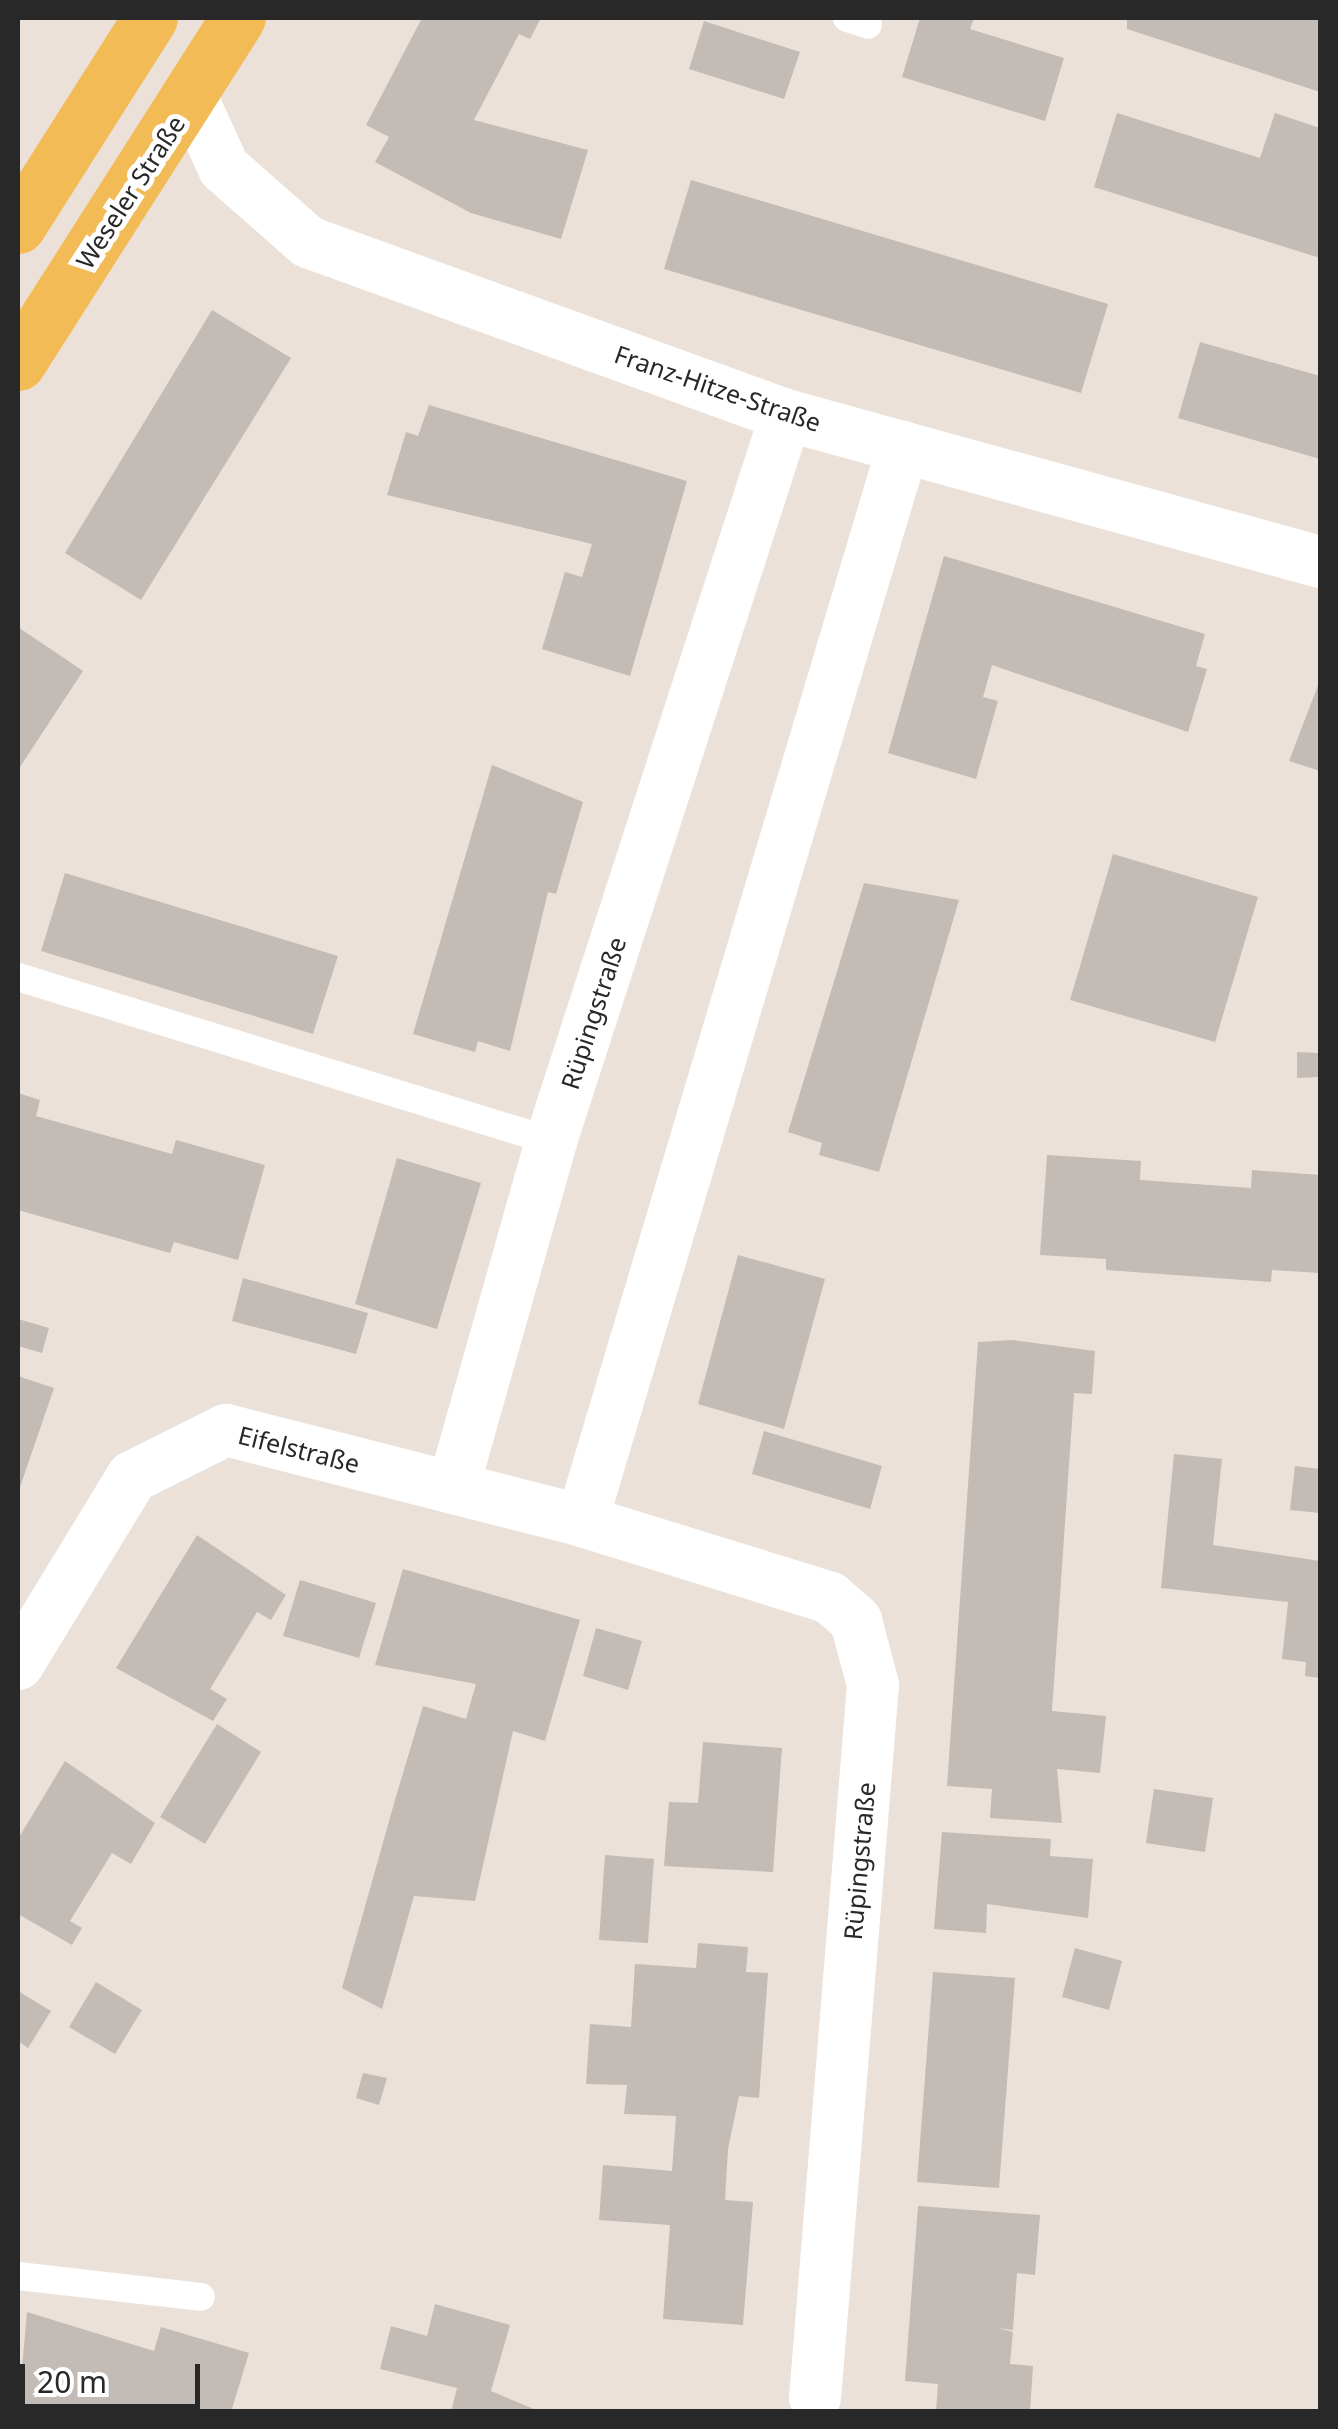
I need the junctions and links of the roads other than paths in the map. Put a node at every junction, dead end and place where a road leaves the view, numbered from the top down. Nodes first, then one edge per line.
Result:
1 (150, 18) edge
2 (238, 18) edge
3 (191, 96) junction
4 (18, 226) edge
5 (18, 363) edge
6 (786, 415) junction
7 (902, 447) junction
8 (1320, 562) edge
9 (18, 977) edge
10 (552, 1141) junction
11 (454, 1488) junction
12 (582, 1521) junction
13 (18, 1664) edge
14 (18, 2276) edge
15 (201, 2297) dead end
16 (815, 2398) dead end

1 - 4 main road
2 - 3 main road, Weseler Straße
3 - 5 main road, Weseler Straße
3 - 6 street, Franz-Hitze-Straße
6 - 7 street, Franz-Hitze-Straße
6 - 10 street, Rüpingstraße
7 - 8 street, Franz-Hitze-Straße
7 - 12 street
9 - 10 lane
10 - 11 street, Rüpingstraße
11 - 12 street, Rüpingstraße
11 - 13 street, Eifelstraße
12 - 16 street, Rüpingstraße
14 - 15 lane

